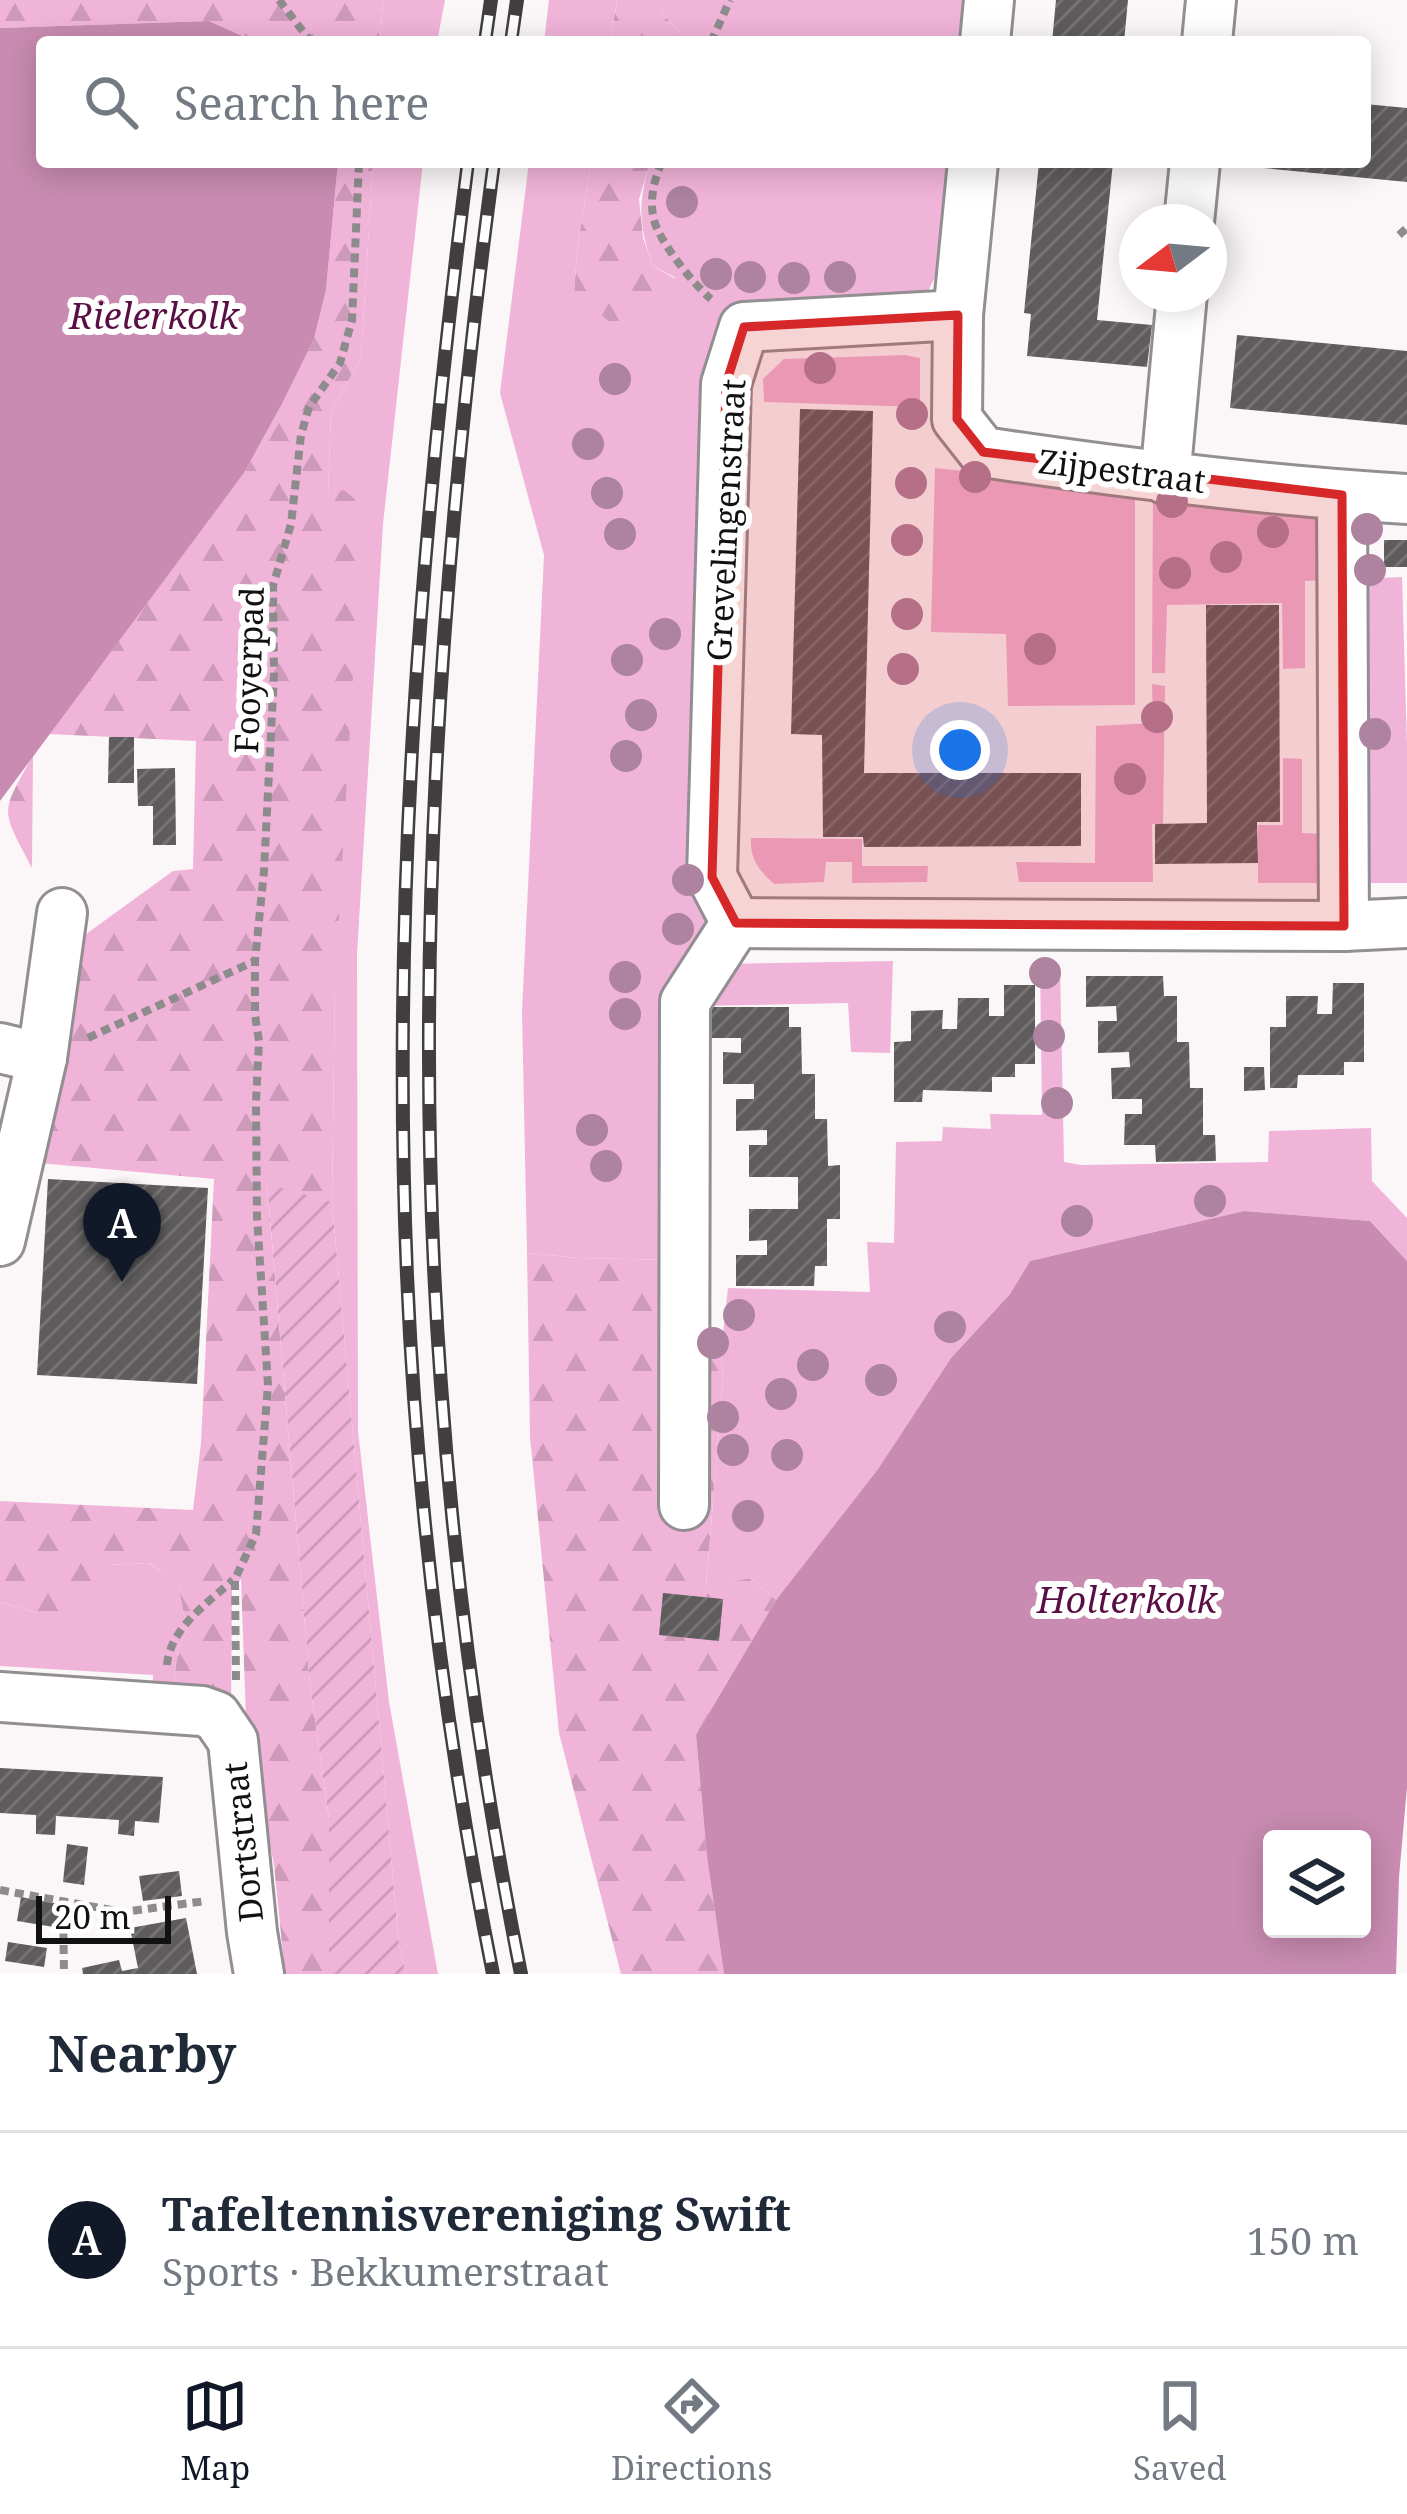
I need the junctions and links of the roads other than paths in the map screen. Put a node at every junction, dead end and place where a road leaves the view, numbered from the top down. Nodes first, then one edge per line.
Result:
1 (989, 0) edge
2 (1211, 0) edge
3 (986, 36) edge
4 (1208, 36) edge
5 (972, 168) edge
6 (1194, 168) edge
7 (1192, 204) edge
8 (1180, 312) edge
9 (958, 315) junction
10 (1165, 478) junction
11 (1342, 495) junction
12 (1407, 499) edge
13 (62, 913) dead end
14 (736, 922) junction
15 (1407, 923) edge
16 (1344, 926) junction
17 (21, 1053) edge
18 (0, 1241) edge
19 (684, 1505) dead end
20 (0, 1697) edge
21 (259, 1974) edge

1 - 3 street
2 - 4 street
5 - 9 street, Zijpestraat
6 - 7 street
8 - 10 street
9 - 10 street, Zijpestraat
9 - 14 street, Grevelingenstraat
10 - 11 street, Zijpestraat
11 - 12 street, Zijpestraat
11 - 16 street
13 - 17 street
14 - 16 street
14 - 19 street
15 - 16 street
17 - 18 street
20 - 21 street, Dortstraat

